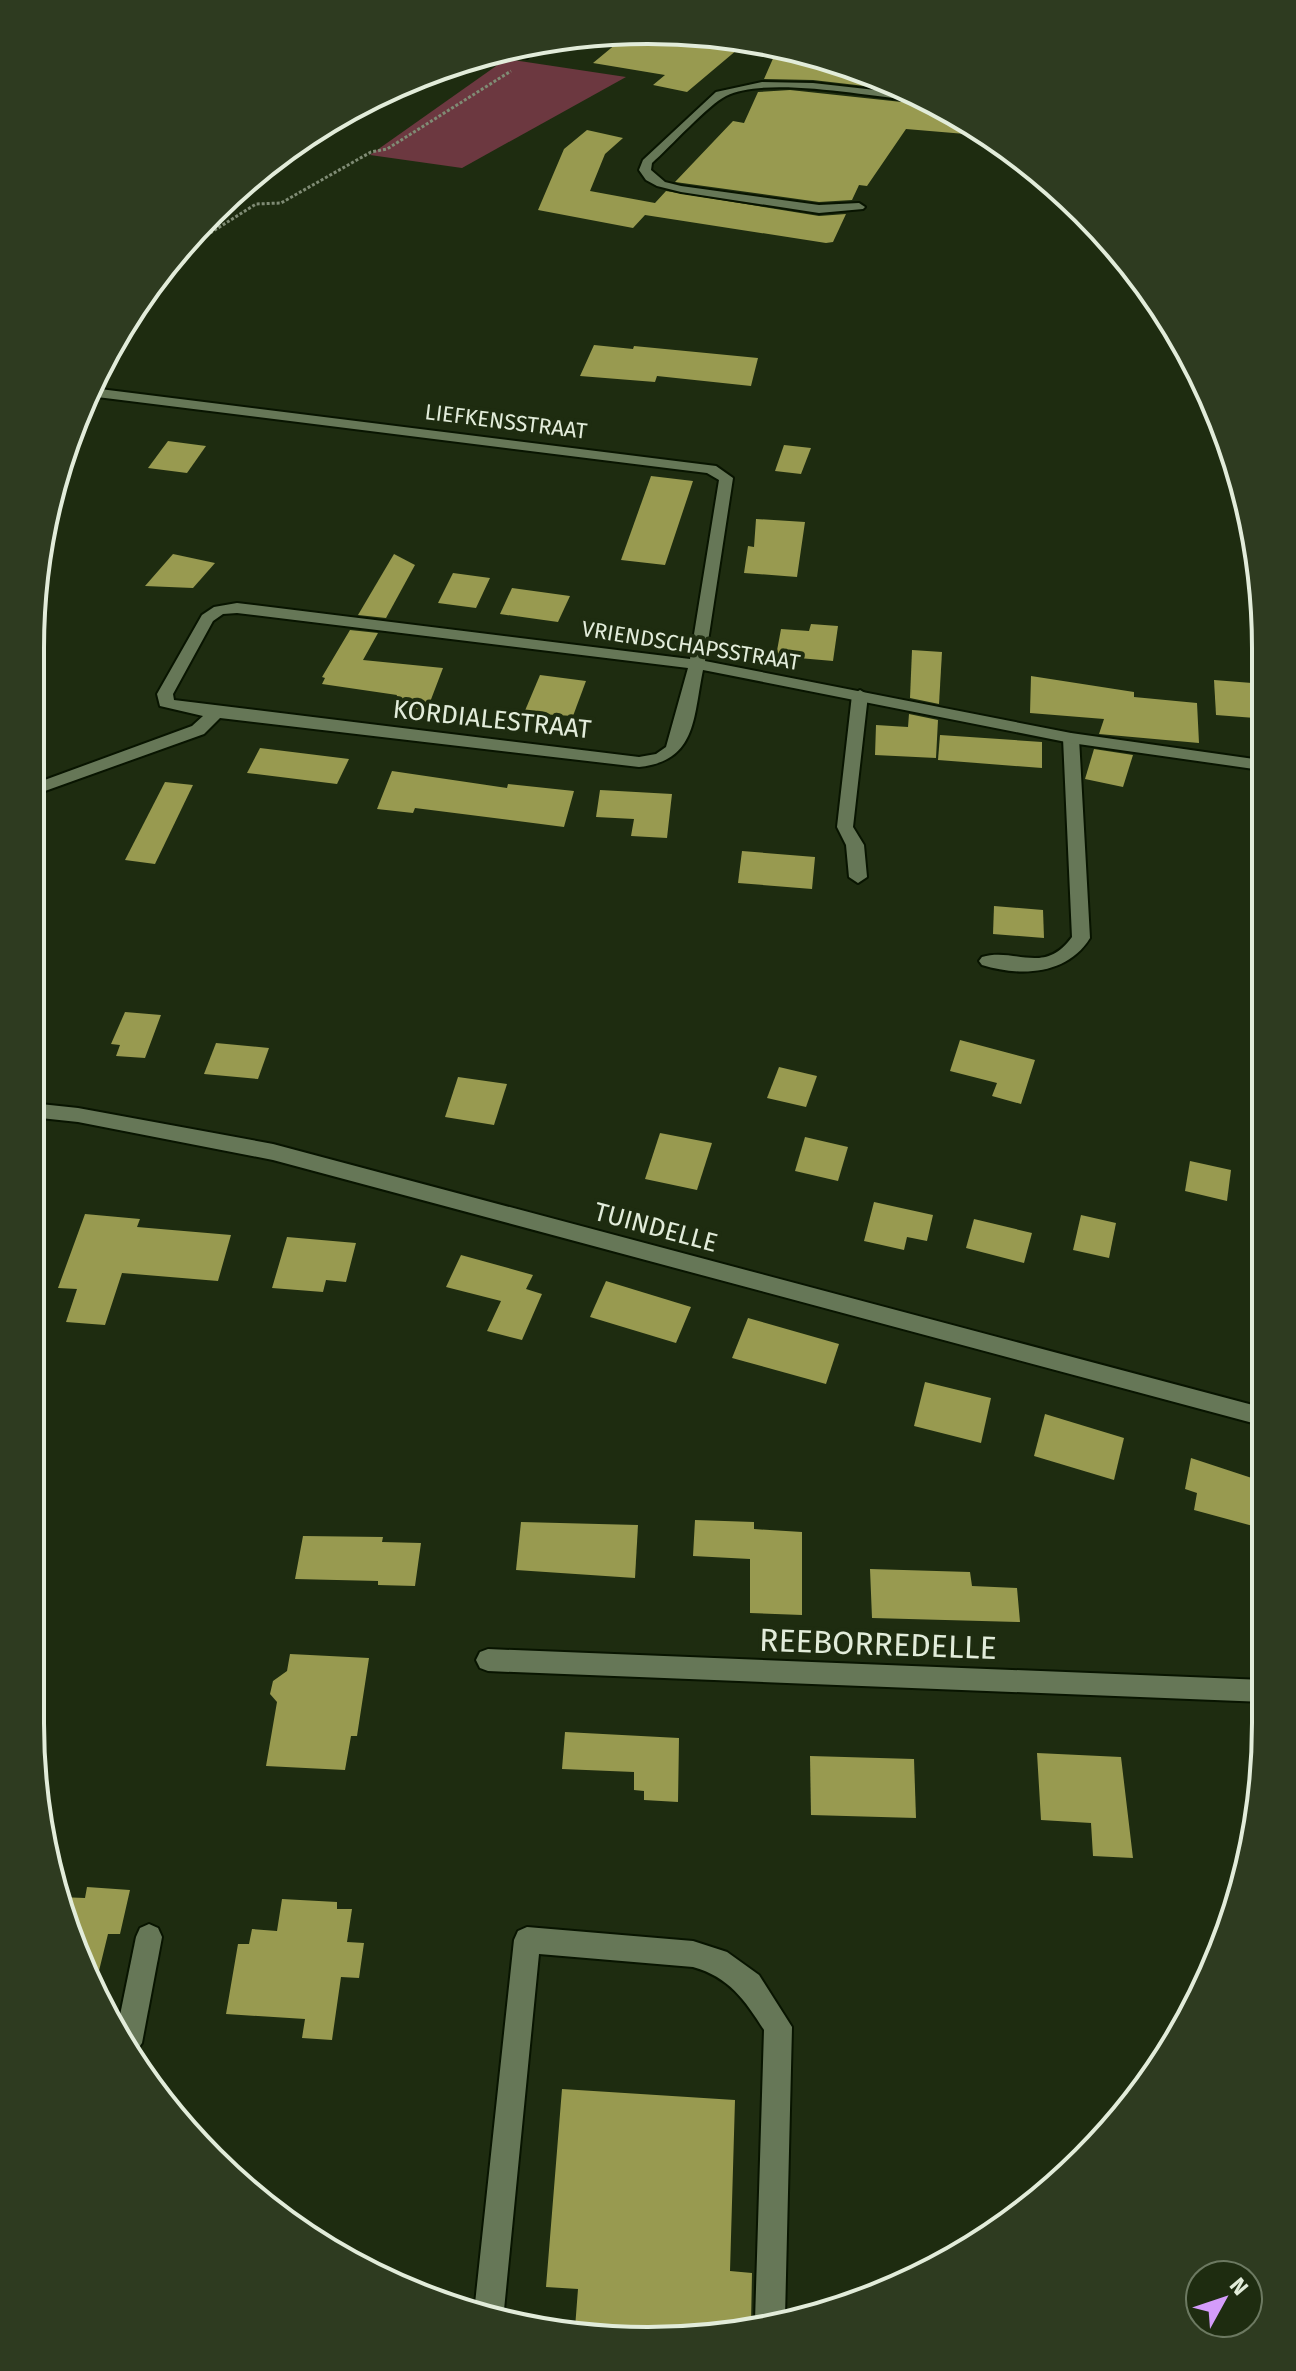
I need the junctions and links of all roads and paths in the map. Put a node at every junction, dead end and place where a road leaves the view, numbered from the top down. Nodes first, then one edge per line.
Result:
1 (523, 58) edge
2 (886, 93) edge
3 (859, 207) dead end
4 (210, 233) edge
5 (101, 393) edge
6 (695, 664) junction
7 (860, 695) junction
8 (166, 703) joint
9 (214, 714) junction
10 (1071, 738) junction
11 (1252, 764) edge
12 (44, 786) edge
13 (858, 877) dead end
14 (988, 961) dead end
15 (44, 1111) edge
16 (1252, 1414) edge
17 (488, 1660) dead end
18 (1252, 1691) edge
19 (149, 1937) dead end
20 (130, 2033) edge
21 (490, 2305) edge
22 (770, 2314) edge

1 - 4 path
2 - 3 street
5 - 6 street, LIEFKENSSTRAAT
6 - 7 street, VRIENDSCHAPSSTRAAT
6 - 8 street, VRIENDSCHAPSSTRAAT
6 - 9 street, KORDIALESTRAAT
7 - 10 street, VRIENDSCHAPSSTRAAT
7 - 13 street
8 - 9 street, KORDIALESTRAAT
9 - 12 street
10 - 11 street, VRIENDSCHAPSSTRAAT
10 - 14 street
15 - 16 street, TUINDELLE
17 - 18 street, REEBORREDELLE
19 - 20 street
21 - 22 street

